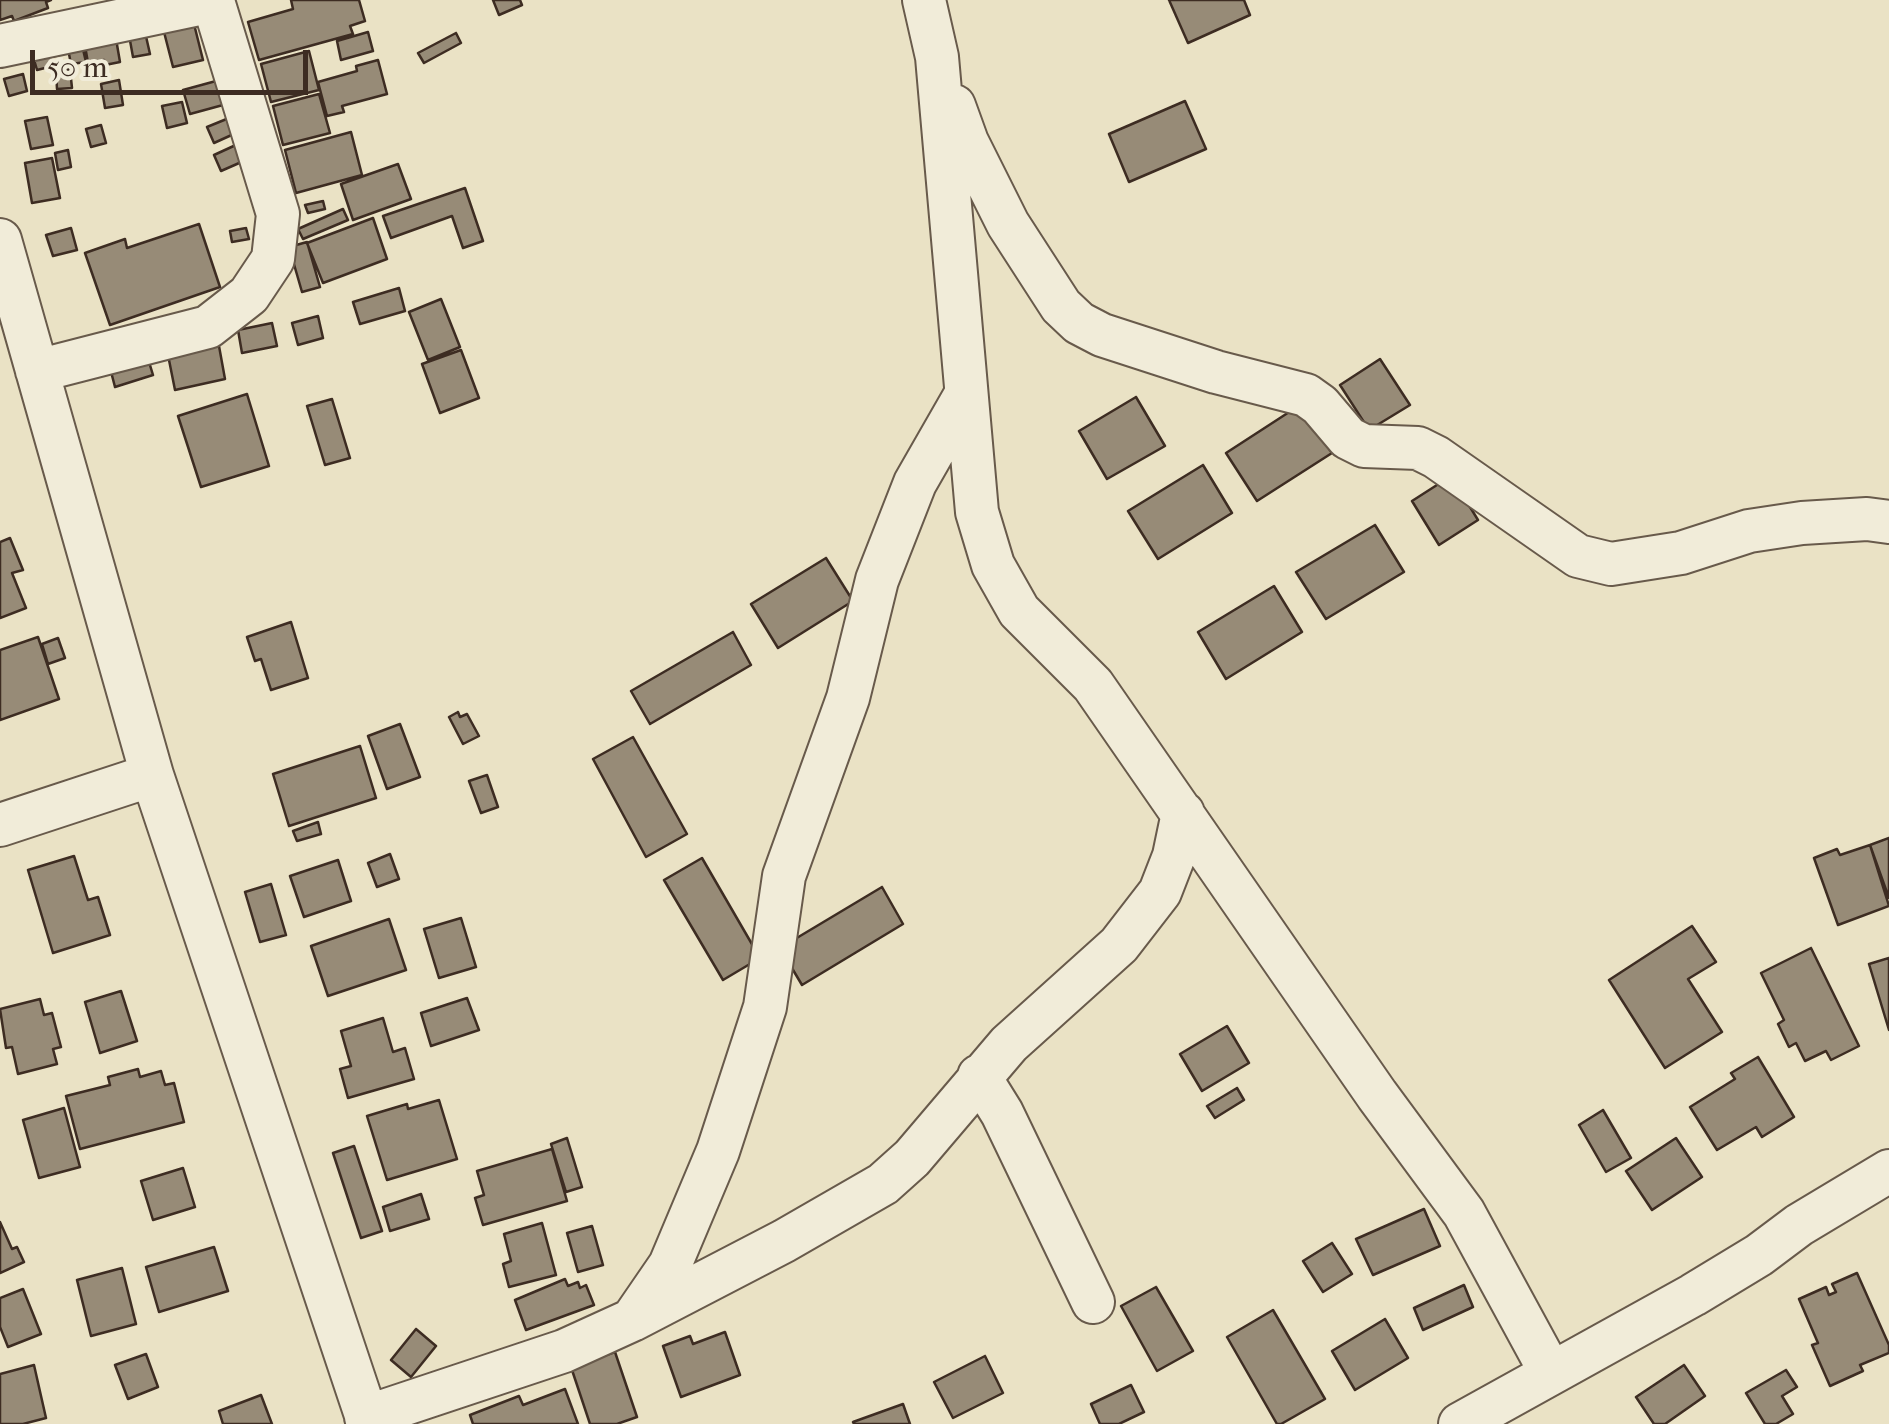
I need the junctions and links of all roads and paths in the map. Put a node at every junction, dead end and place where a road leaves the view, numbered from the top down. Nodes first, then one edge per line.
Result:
1 (924, 0) edge
2 (0, 46) edge
3 (936, 58) junction
4 (0, 240) edge
5 (37, 371) junction
6 (966, 394) junction
7 (1889, 522) edge
8 (152, 775) junction
9 (1182, 813) junction
10 (0, 825) edge
11 (980, 1076) junction
12 (1889, 1171) edge
13 (1094, 1302) dead end
14 (632, 1320) junction
15 (1533, 1396) edge
16 (368, 1421) edge
17 (1460, 1424) edge

1 - 3 street
2 - 5 street
3 - 6 street
3 - 7 street
4 - 5 street
5 - 8 street
6 - 9 street
6 - 14 street
8 - 10 street
8 - 16 street
9 - 11 street
9 - 15 street
11 - 13 street
11 - 14 street
12 - 15 street
14 - 16 street
15 - 17 street

